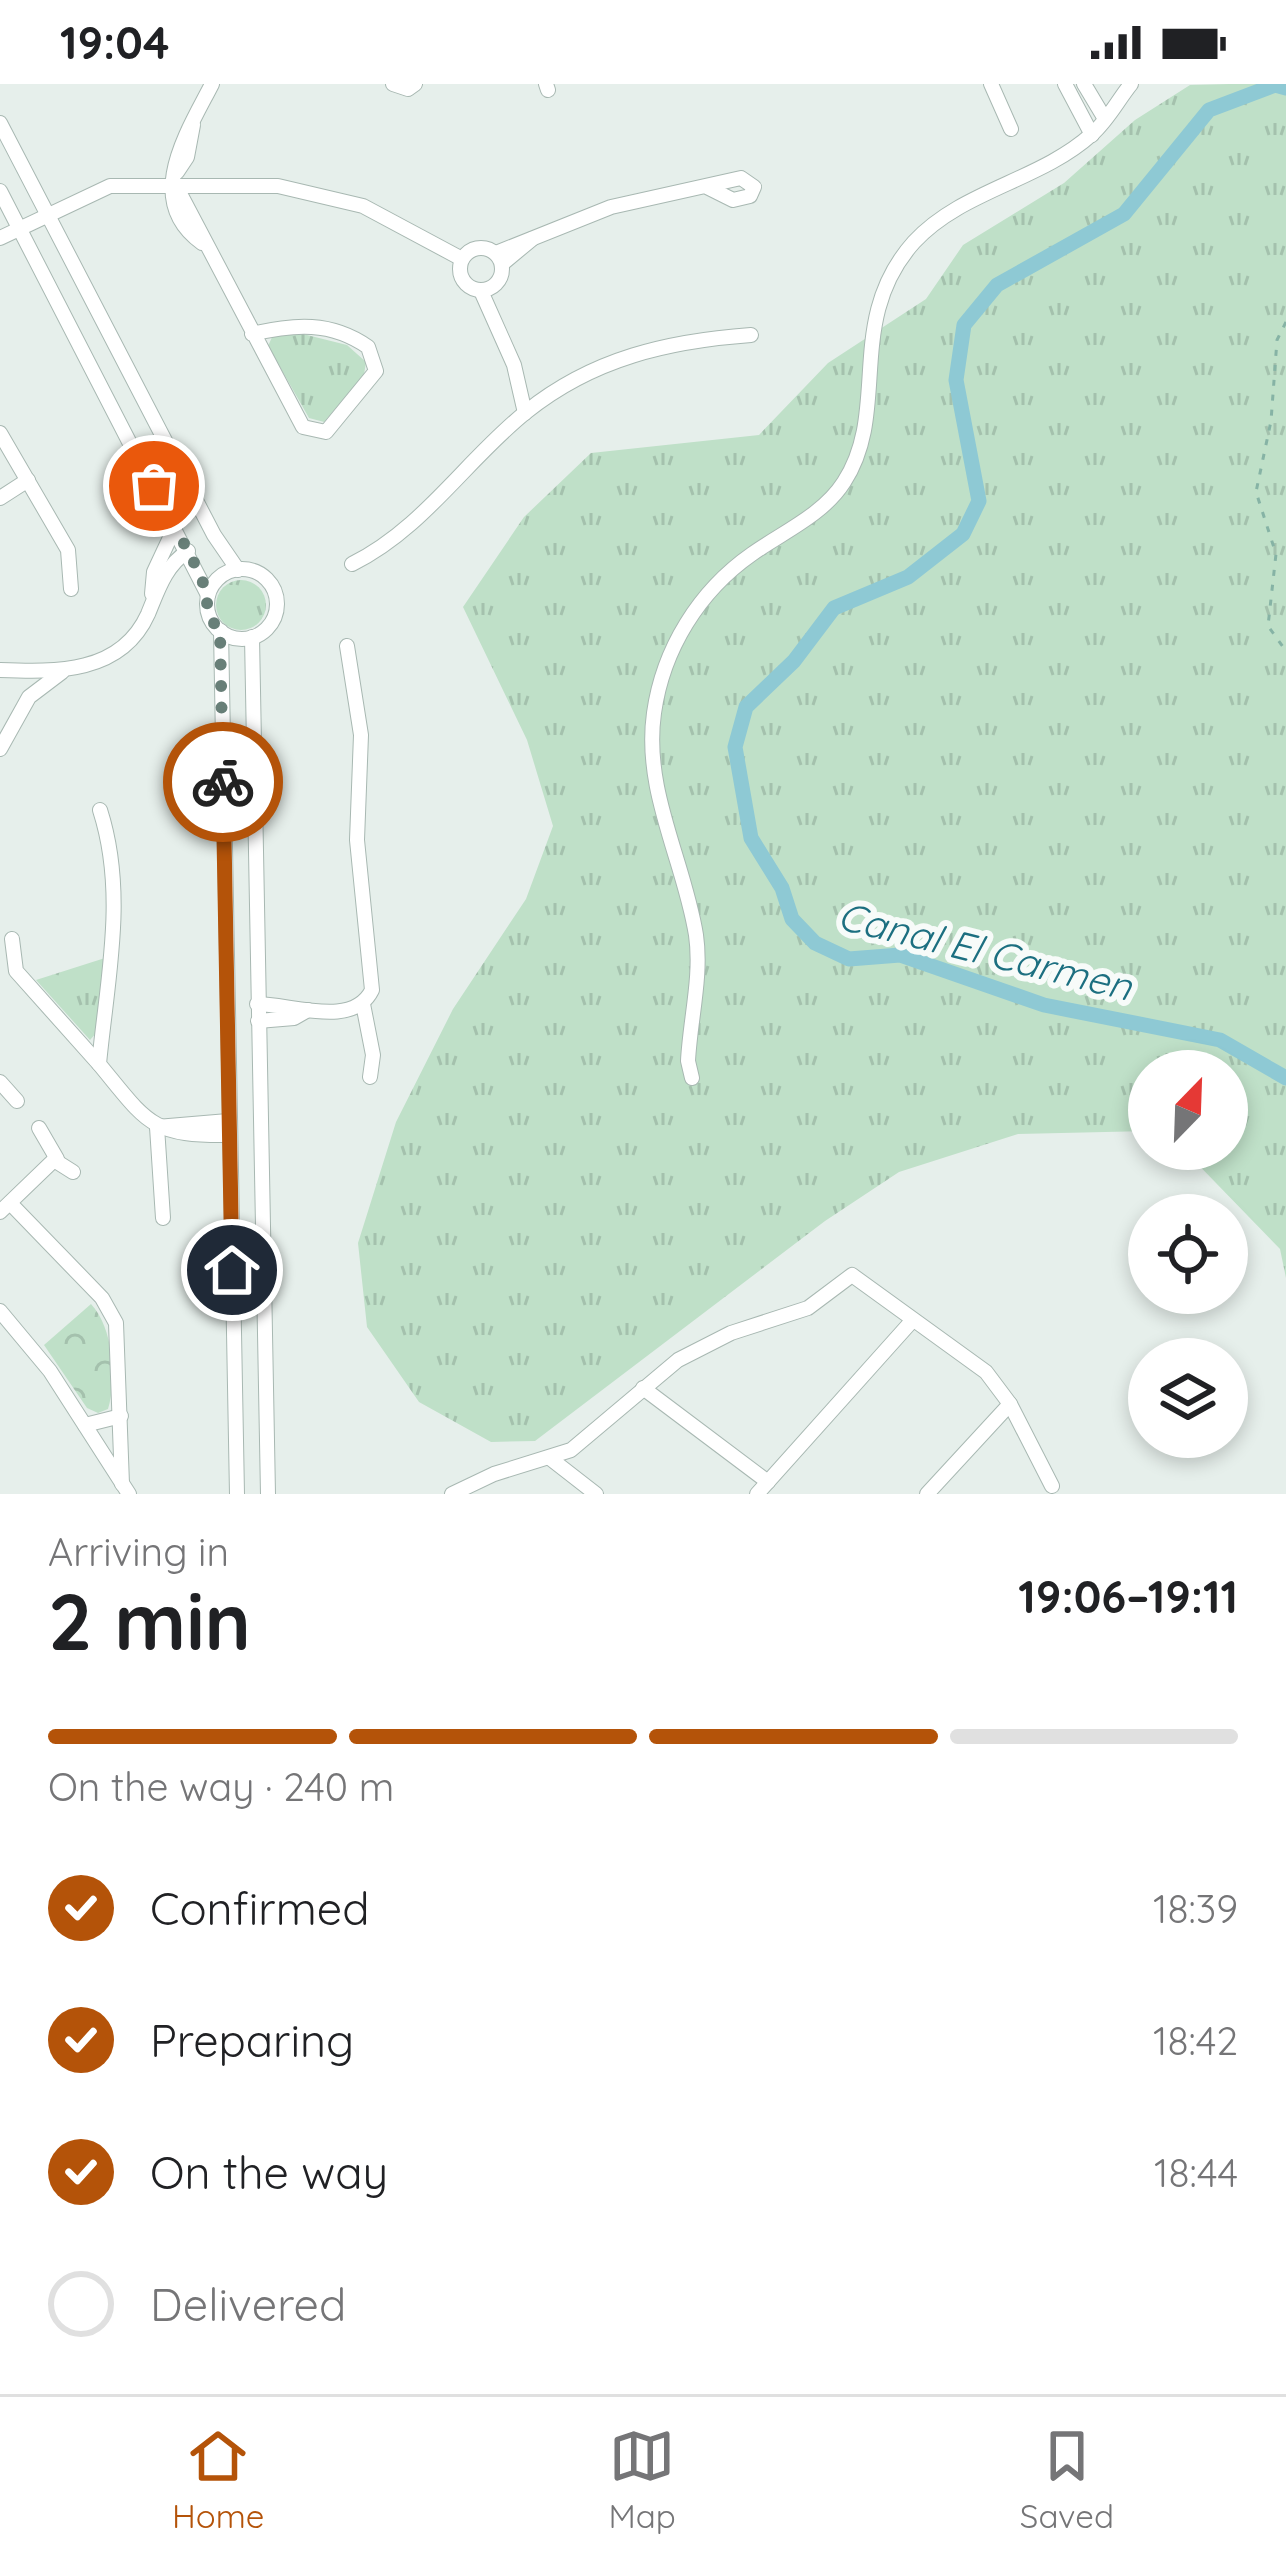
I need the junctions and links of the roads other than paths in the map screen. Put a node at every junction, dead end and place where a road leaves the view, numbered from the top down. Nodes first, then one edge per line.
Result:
1 (212, 84) edge
2 (393, 84) edge
3 (415, 84) edge
4 (992, 84) edge
5 (1065, 84) edge
6 (1084, 84) edge
7 (1132, 84) edge
8 (1105, 119) junction
9 (0, 123) edge
10 (1012, 129) dead end
11 (1092, 135) junction
12 (176, 178) junction
13 (707, 187) dead end
14 (0, 191) edge
15 (47, 213) junction
16 (19, 228) junction
17 (0, 238) edge
18 (462, 259) junction
19 (499, 259) junction
20 (482, 291) junction
21 (252, 334) junction
22 (751, 334) dead end
23 (525, 412) junction
24 (0, 433) edge
25 (28, 480) junction
26 (0, 498) edge
27 (175, 526) junction
28 (188, 551) junction
29 (352, 564) dead end
30 (238, 570) junction
31 (71, 589) dead end
32 (208, 595) junction
33 (153, 599) junction
34 (220, 631) junction
35 (252, 637) junction
36 (347, 646) dead end
37 (67, 669) junction
38 (0, 670) edge
39 (4, 729) edge
40 (0, 749) edge
41 (100, 811) dead end
42 (12, 939) dead end
43 (257, 1004) junction
44 (363, 1004) junction
45 (308, 1010) junction
46 (257, 1021) junction
47 (99, 1064) junction
48 (370, 1077) dead end
49 (692, 1078) dead end
50 (0, 1082) edge
51 (17, 1101) dead end
52 (157, 1127) junction
53 (39, 1128) dead end
54 (228, 1128) junction
55 (57, 1159) junction
56 (73, 1172) dead end
57 (5, 1207) edge
58 (163, 1218) dead end
59 (0, 1311) edge
60 (911, 1322) junction
61 (643, 1388) junction
62 (1010, 1404) junction
63 (121, 1416) junction
64 (85, 1425) junction
65 (551, 1459) junction
66 (1052, 1486) dead end
67 (762, 1488) edge
68 (126, 1489) edge
69 (237, 1494) edge
70 (268, 1494) edge
71 (452, 1494) edge
72 (596, 1494) edge
73 (927, 1494) edge

1 - 12 street
2 - 3 street
4 - 10 street
5 - 11 street
6 - 8 street
7 - 8 street
8 - 11 street
9 - 15 street
11 - 49 street
12 - 15 street
12 - 18 street
12 - 21 street
13 - 19 street
14 - 16 street
15 - 16 street
15 - 30 street
16 - 17 street
16 - 27 street
18 - 19 street
18 - 20 street
19 - 20 street
20 - 23 street
21 - 21 street
22 - 23 street
23 - 29 street
24 - 25 street
25 - 26 street
25 - 31 street
27 - 28 street
27 - 33 street
28 - 32 street
28 - 33 street
30 - 32 street
30 - 35 street
32 - 34 street
33 - 37 street
34 - 35 street
34 - 54 street
35 - 43 street
36 - 44 street
37 - 38 street
37 - 39 street
39 - 40 street
41 - 47 street
42 - 47 street
43 - 45 street
43 - 46 street
44 - 45 street
44 - 48 street
45 - 46 street
46 - 70 street
47 - 52 street
50 - 51 street
52 - 54 street
52 - 58 street
53 - 55 street
54 - 69 street
55 - 56 street
55 - 57 street
57 - 63 street
59 - 64 street
60 - 61 street
60 - 62 street
60 - 67 street
61 - 65 street
61 - 67 street
62 - 66 street
62 - 73 street
63 - 64 street
63 - 68 street
64 - 68 street
65 - 71 street
65 - 72 street

